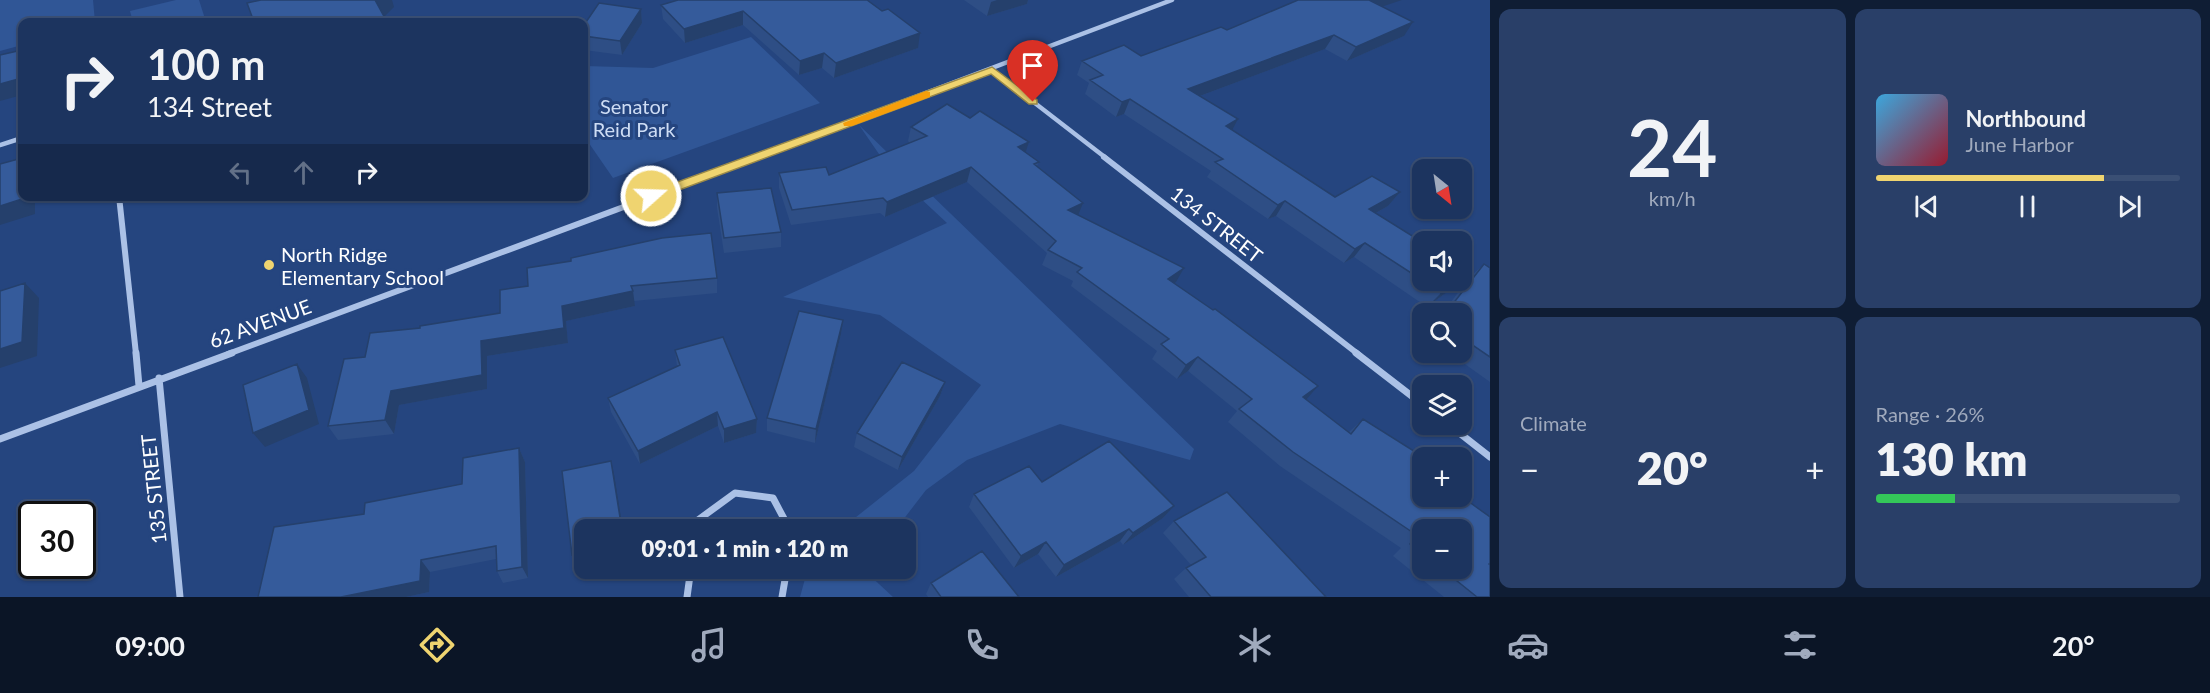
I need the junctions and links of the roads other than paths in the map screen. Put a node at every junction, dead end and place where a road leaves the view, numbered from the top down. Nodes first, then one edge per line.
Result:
1 (1172, 0) edge
2 (992, 70) junction
3 (18, 139) edge
4 (0, 145) edge
5 (120, 201) edge
6 (159, 378) junction
7 (139, 386) junction
8 (1412, 396) edge
9 (1462, 435) edge
10 (0, 438) edge
11 (1490, 457) edge
12 (699, 519) edge
13 (784, 519) edge
14 (689, 579) edge
15 (786, 579) edge
16 (180, 597) edge
17 (687, 597) edge
18 (782, 597) edge

1 - 2 street, 62 AVENUE
2 - 6 street, 62 AVENUE
2 - 8 street, 134 STREET
3 - 4 street
5 - 7 street
6 - 7 street, 62 AVENUE
6 - 16 street, 135 STREET
7 - 10 street, 62 AVENUE
9 - 11 street
12 - 13 street
14 - 17 street
15 - 18 street

